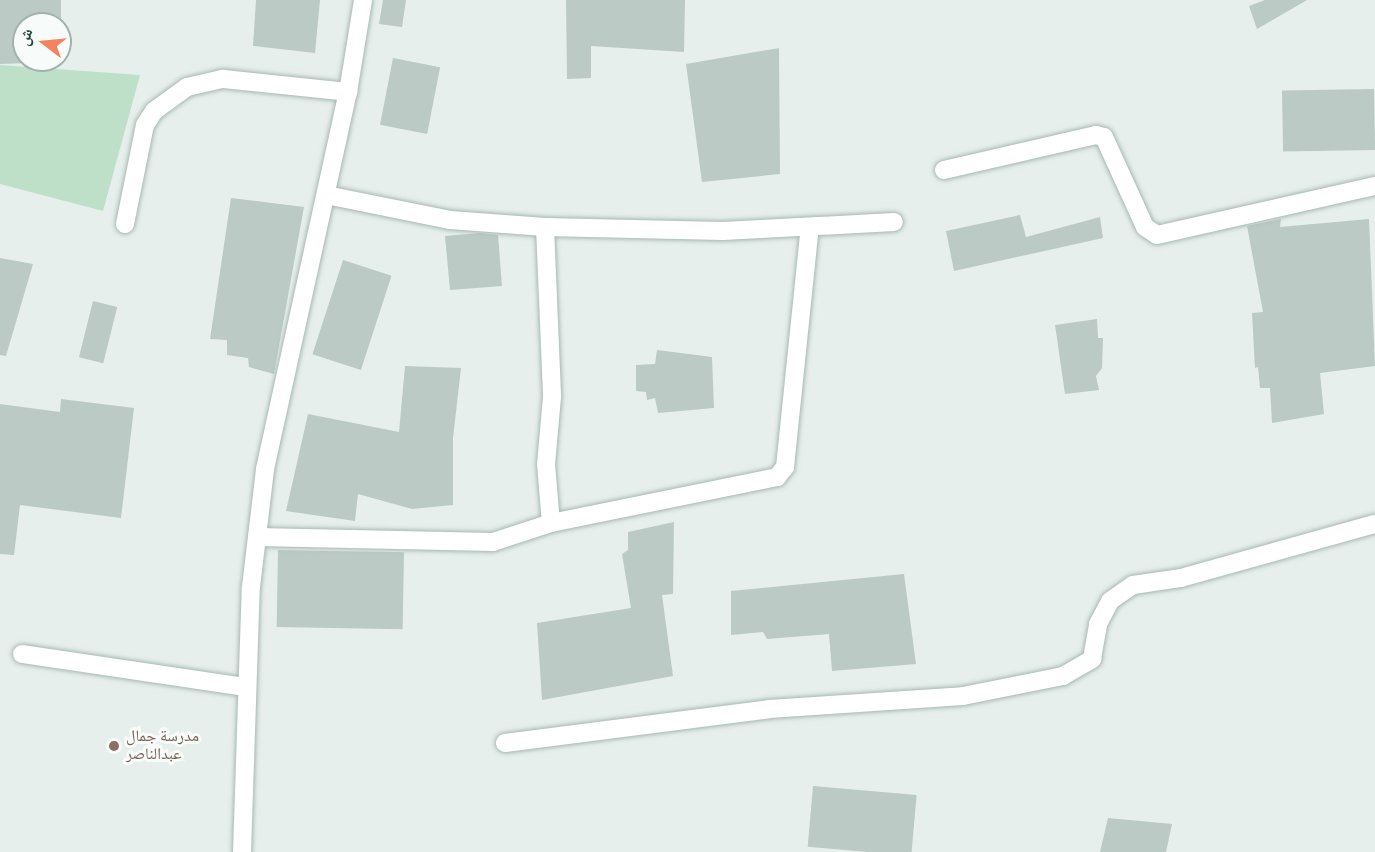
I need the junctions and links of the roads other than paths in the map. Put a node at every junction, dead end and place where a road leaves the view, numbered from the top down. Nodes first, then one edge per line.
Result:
1 (363, 0) edge
2 (348, 92) junction
3 (944, 170) dead end
4 (1375, 186) edge
5 (326, 195) junction
6 (894, 222) dead end
7 (125, 224) dead end
8 (545, 227) junction
9 (810, 227) junction
10 (551, 523) junction
11 (1375, 524) edge
12 (257, 537) junction
13 (22, 654) dead end
14 (246, 687) junction
15 (505, 743) dead end
16 (242, 852) edge

1 - 2 street
2 - 5 street
2 - 7 street
3 - 4 street
5 - 8 street
5 - 12 street
6 - 9 street
8 - 9 street
8 - 10 street
9 - 10 street
10 - 12 street
11 - 15 street
12 - 14 street
13 - 14 street
14 - 16 street

